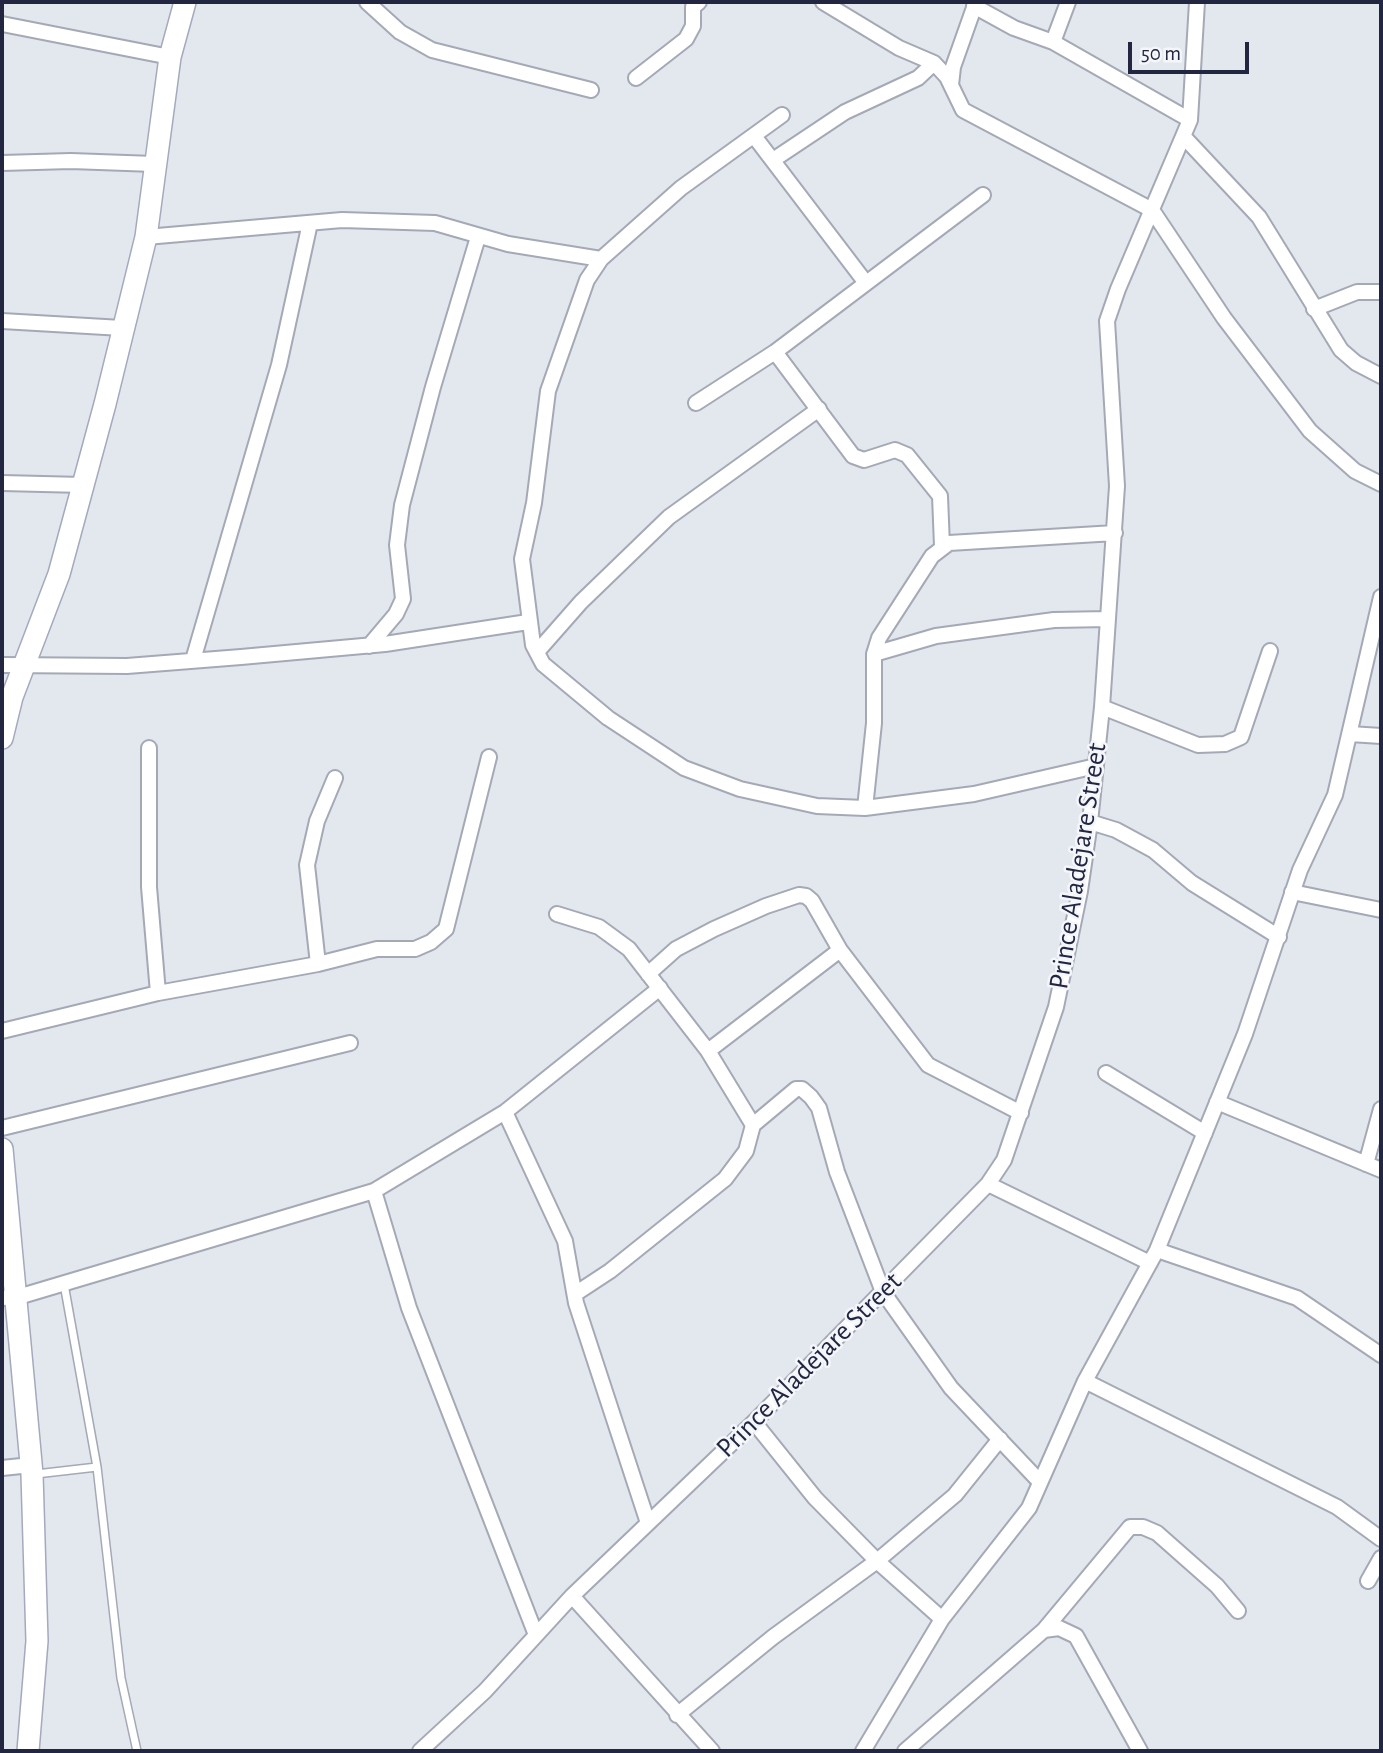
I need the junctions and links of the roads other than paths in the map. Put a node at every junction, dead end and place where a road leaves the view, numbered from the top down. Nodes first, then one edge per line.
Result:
1 (185, 2) edge
2 (367, 2) edge
3 (680, 2) edge
4 (699, 2) edge
5 (823, 2) edge
6 (1068, 2) edge
7 (1197, 2) edge
8 (975, 4) edge
9 (693, 18) junction
10 (2, 24) edge
11 (961, 42) junction
12 (1053, 42) junction
13 (170, 58) junction
14 (932, 62) junction
15 (636, 78) dead end
16 (951, 86) junction
17 (591, 90) dead end
18 (782, 115) dead end
19 (1190, 120) junction
20 (754, 136) junction
21 (1184, 137) junction
22 (773, 160) junction
23 (2, 163) edge
24 (154, 164) junction
25 (983, 195) dead end
26 (1152, 210) junction
27 (310, 223) junction
28 (146, 237) junction
29 (478, 237) junction
30 (601, 259) junction
31 (866, 283) junction
32 (1381, 292) edge
33 (1314, 310) junction
34 (2, 321) edge
35 (122, 328) junction
36 (775, 352) junction
37 (1381, 376) edge
38 (696, 404) dead end
39 (819, 409) junction
40 (2, 483) edge
41 (1381, 484) edge
42 (83, 485) junction
43 (1115, 533) junction
44 (942, 546) junction
45 (1381, 597) edge
46 (1108, 619) junction
47 (528, 622) junction
48 (369, 646) junction
49 (1270, 651) dead end
50 (537, 652) junction
51 (874, 654) junction
52 (192, 660) junction
53 (25, 663) junction
54 (2, 665) edge
55 (1102, 707) junction
56 (1350, 734) junction
57 (1381, 736) edge
58 (2, 738) edge
59 (149, 748) dead end
60 (489, 757) dead end
61 (1096, 766) junction
62 (335, 778) dead end
63 (865, 808) junction
64 (1090, 822) junction
65 (1292, 892) junction
66 (1381, 910) edge
67 (557, 914) dead end
68 (1279, 937) junction
69 (840, 950) junction
70 (318, 964) junction
71 (648, 974) junction
72 (660, 988) junction
73 (158, 993) junction
74 (2, 1031) edge
75 (350, 1043) dead end
76 (708, 1051) junction
77 (1105, 1073) dead end
78 (1217, 1102) junction
79 (1381, 1109) edge
80 (505, 1112) junction
81 (1021, 1112) junction
82 (753, 1125) junction
83 (2, 1128) edge
84 (1205, 1133) junction
85 (2, 1149) edge
86 (1366, 1164) junction
87 (1381, 1170) edge
88 (988, 1184) junction
89 (374, 1192) junction
90 (1154, 1257) junction
91 (64, 1283) junction
92 (883, 1292) junction
93 (575, 1294) junction
94 (10, 1297) edge
95 (1381, 1355) edge
96 (1085, 1381) junction
97 (754, 1422) junction
98 (1000, 1439) junction
99 (97, 1467) junction
100 (2, 1468) edge
101 (31, 1470) junction
102 (1040, 1482) junction
103 (648, 1523) junction
104 (1381, 1539) edge
105 (1381, 1558) edge
106 (877, 1561) junction
107 (1368, 1581) dead end
108 (572, 1596) junction
109 (1238, 1611) dead end
110 (943, 1619) junction
111 (1044, 1630) junction
112 (536, 1635) junction
113 (677, 1714) junction
114 (28, 1751) edge
115 (136, 1751) edge
116 (420, 1751) edge
117 (712, 1751) edge
118 (863, 1751) edge
119 (905, 1751) edge
120 (1140, 1751) edge

1 - 13 street
2 - 17 street
3 - 9 street
4 - 9 street
5 - 14 street
6 - 12 street
7 - 19 street, Prince Aladejare Street
8 - 11 street
8 - 12 street
9 - 15 street
10 - 13 street
11 - 14 street
11 - 16 street
12 - 19 street
13 - 24 street
14 - 16 street
14 - 22 street
16 - 26 street
18 - 20 street
19 - 21 street, Prince Aladejare Street
20 - 22 street
20 - 30 street
21 - 26 street, Prince Aladejare Street
21 - 33 street
22 - 31 street
23 - 24 street
24 - 28 street
25 - 31 street
26 - 41 street
26 - 43 street, Prince Aladejare Street
27 - 28 street
27 - 29 street
27 - 52 street
28 - 35 street
29 - 30 street
29 - 48 street
30 - 47 street
31 - 36 street
32 - 33 street
33 - 37 street
34 - 35 street
35 - 42 street
36 - 38 street
36 - 39 street
39 - 44 street
39 - 50 street
40 - 42 street
42 - 53 street
43 - 44 street
43 - 46 street, Prince Aladejare Street
44 - 51 street
45 - 56 street
46 - 51 street
46 - 55 street, Prince Aladejare Street
47 - 48 street
47 - 50 street
48 - 52 street
49 - 55 street
50 - 63 street
51 - 63 street
52 - 53 street
53 - 54 street
53 - 58 street
55 - 61 street, Prince Aladejare Street
56 - 57 street
56 - 65 street
59 - 73 street
60 - 70 street
61 - 63 street
61 - 64 street, Prince Aladejare Street
62 - 70 street
64 - 68 street
64 - 81 street, Prince Aladejare Street
65 - 66 street
65 - 68 street
67 - 71 street
68 - 78 street
69 - 71 street
69 - 76 street
69 - 81 street
70 - 73 street
71 - 72 street
72 - 76 street
72 - 80 street
73 - 74 street
75 - 83 street
76 - 82 street
77 - 84 street
78 - 84 street
78 - 86 street
79 - 86 street
80 - 89 street
80 - 93 street
81 - 88 street, Prince Aladejare Street
82 - 92 street
82 - 93 street
84 - 90 street
85 - 94 street
86 - 87 street
88 - 90 street
88 - 92 street, Prince Aladejare Street
89 - 91 street
89 - 112 street
90 - 95 street
90 - 96 street
91 - 94 street
91 - 99 lane
92 - 97 street, Prince Aladejare Street
92 - 98 street
93 - 103 street
94 - 101 street
96 - 102 street
96 - 104 street
97 - 103 street, Prince Aladejare Street
97 - 106 street
98 - 102 street
98 - 106 street
99 - 101 lane
99 - 115 lane
100 - 101 street
101 - 114 street
102 - 110 street
103 - 108 street, Prince Aladejare Street
105 - 107 street
106 - 110 street
106 - 113 street
108 - 112 street, Prince Aladejare Street
108 - 113 street
109 - 111 street
110 - 118 street
111 - 119 street
111 - 120 street
112 - 116 street, Prince Aladejare Street
113 - 117 street

